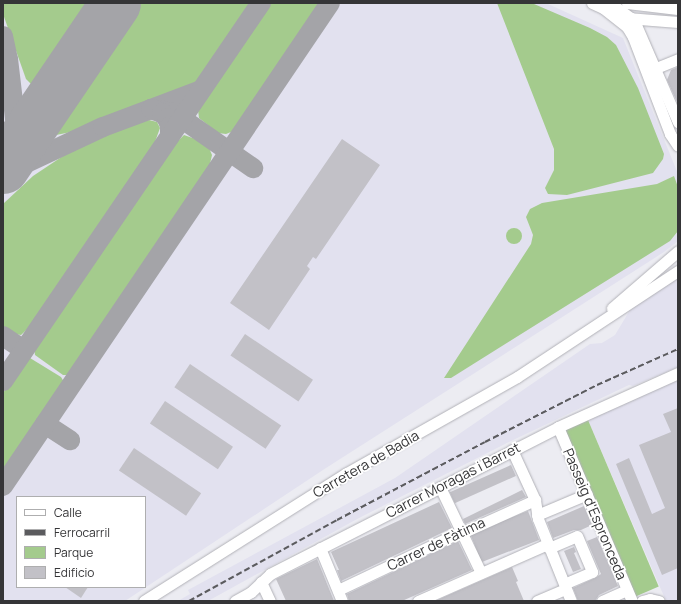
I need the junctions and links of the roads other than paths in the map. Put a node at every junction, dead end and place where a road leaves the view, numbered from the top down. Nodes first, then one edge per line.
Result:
1 (592, 3) edge
2 (601, 3) edge
3 (610, 3) edge
4 (627, 3) edge
5 (678, 10) edge
6 (631, 18) junction
7 (678, 22) edge
8 (678, 58) edge
9 (656, 68) junction
10 (678, 122) edge
11 (670, 134) junction
12 (678, 146) edge
13 (678, 152) edge
14 (678, 251) edge
15 (678, 259) edge
16 (678, 270) edge
17 (589, 329) junction
18 (678, 373) edge
19 (558, 427) junction
20 (512, 450) junction
21 (440, 487) junction
22 (587, 494) junction
23 (535, 500) junction
24 (537, 516) junction
25 (463, 532) junction
26 (548, 546) junction
27 (320, 548) junction
28 (481, 573) junction
29 (261, 582) junction
30 (565, 587) junction
31 (338, 590) junction
32 (627, 590) junction
33 (144, 601) edge
34 (235, 601) edge
35 (270, 601) edge
36 (342, 601) edge
37 (418, 601) edge
38 (537, 601) edge
39 (571, 601) edge
40 (602, 601) edge
41 (632, 601) edge
42 (642, 601) edge
43 (659, 601) edge

1 - 11 street
2 - 6 street
3 - 6 street
4 - 5 street
6 - 7 street
6 - 9 street
8 - 9 street
9 - 10 street
11 - 12 street
11 - 13 street
14 - 17 street
15 - 17 street
16 - 17 street
17 - 33 street, Carretera de Badia
18 - 19 street, Carrer Moragas i Barret
19 - 20 street, Carrer Moragas i Barret
19 - 22 street, Passeig d'Espronceda
20 - 21 street, Carrer Moragas i Barret
20 - 23 street
21 - 25 street
21 - 27 street, Carrer Moragas i Barret
22 - 24 street
22 - 32 street, Passeig d'Espronceda
23 - 24 street
23 - 25 street, Carrer de Fàtima
24 - 26 street
25 - 28 street
25 - 31 street, Carrer de Fàtima
26 - 28 street
26 - 30 street
26 - 30 street
27 - 29 street, Carrer Moragas i Barret
27 - 31 street
28 - 37 street
29 - 34 street, Carrer Moragas i Barret
29 - 35 street
30 - 38 street
30 - 39 street
31 - 36 street
32 - 40 street
32 - 41 street, Passeig d'Espronceda
42 - 43 street

